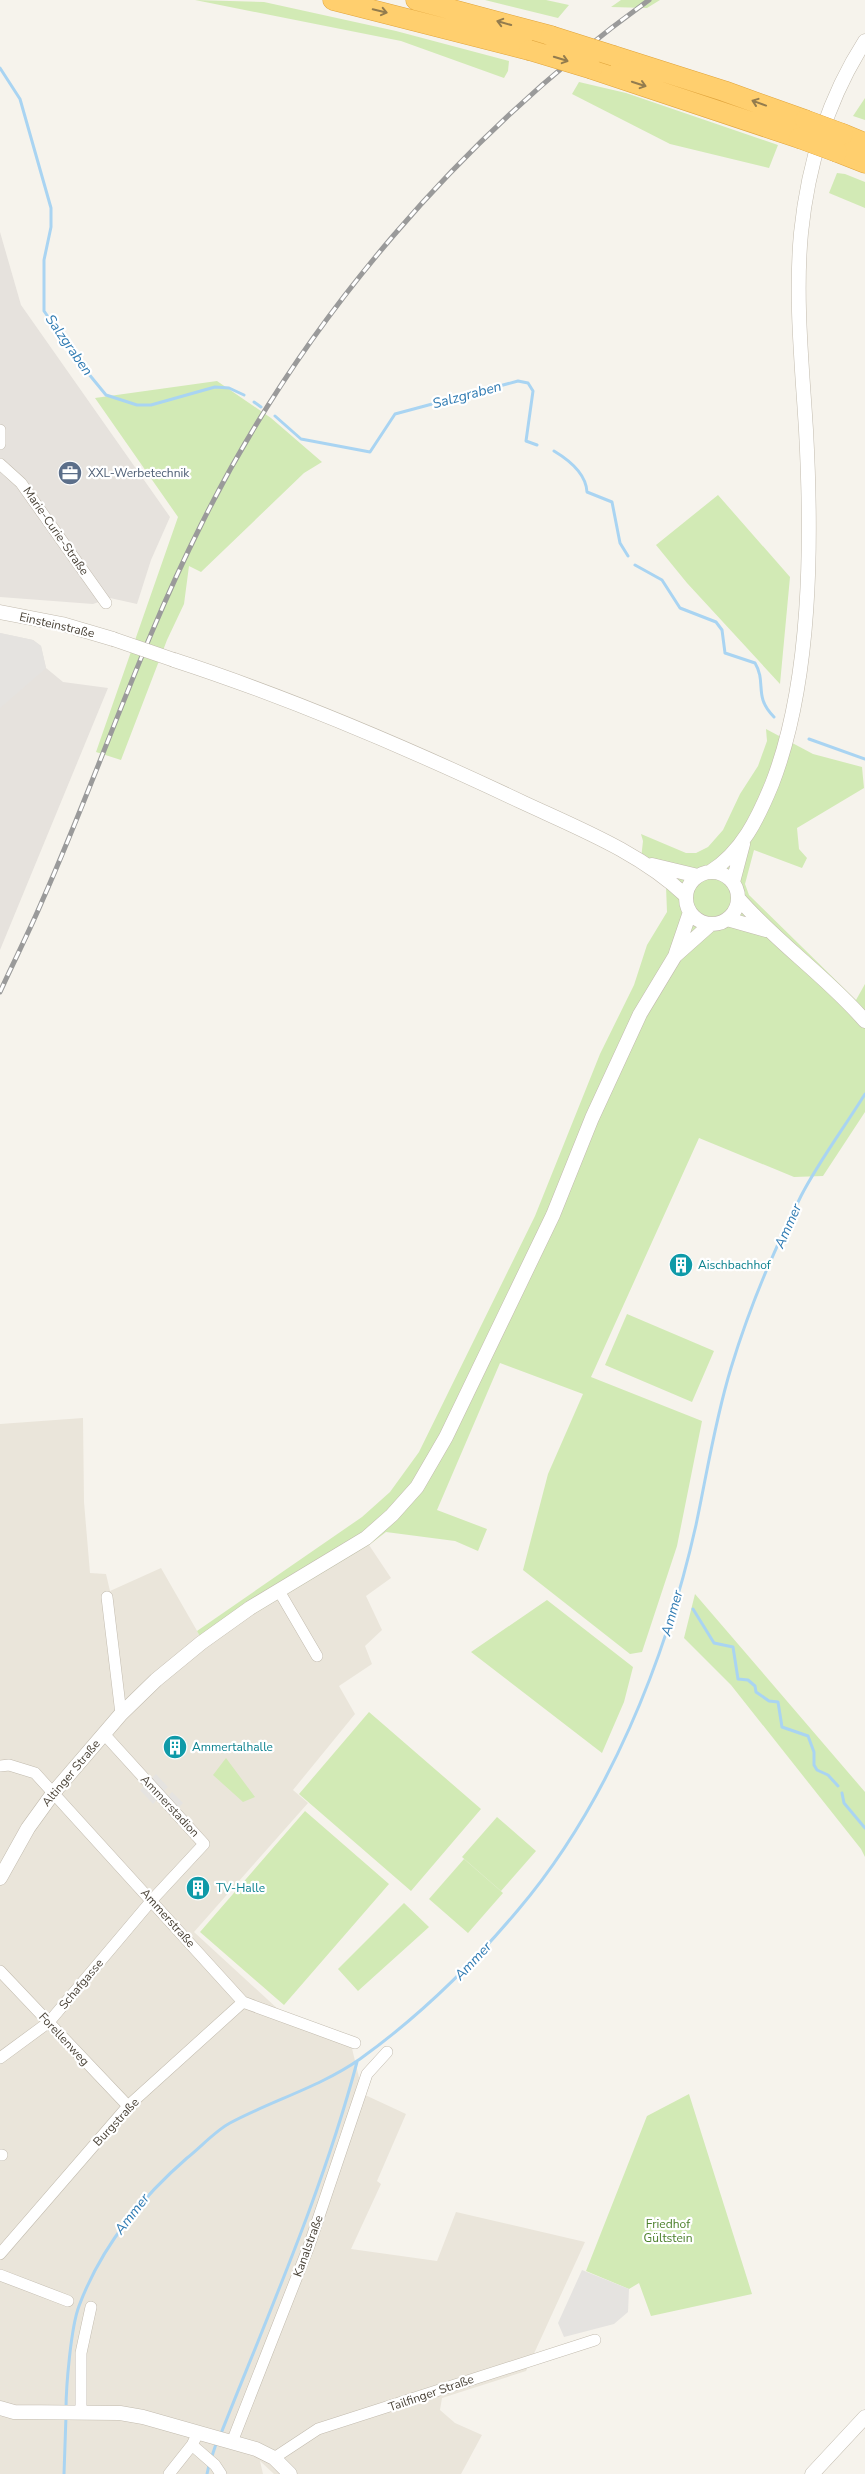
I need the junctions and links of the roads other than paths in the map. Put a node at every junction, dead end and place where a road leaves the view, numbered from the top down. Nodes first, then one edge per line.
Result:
1 (333, 0) edge
2 (416, 0) edge
3 (865, 41) edge
4 (802, 129) junction
5 (840, 143) junction
6 (865, 143) edge
7 (865, 163) edge
8 (0, 430) edge
9 (0, 444) edge
10 (0, 464) edge
11 (106, 603) dead end
12 (0, 612) edge
13 (744, 841) junction
14 (647, 864) junction
15 (704, 874) junction
16 (733, 882) junction
17 (686, 896) junction
18 (738, 898) junction
19 (690, 912) junction
20 (727, 919) junction
21 (711, 924) junction
22 (767, 930) junction
23 (675, 956) junction
24 (865, 1021) edge
25 (279, 1591) junction
26 (107, 1597) dead end
27 (317, 1656) dead end
28 (121, 1714) junction
29 (104, 1734) junction
30 (0, 1766) edge
31 (54, 1792) junction
32 (0, 1878) edge
33 (152, 1900) junction
34 (0, 1971) edge
35 (242, 2002) junction
36 (48, 2022) junction
37 (355, 2043) dead end
38 (387, 2052) dead end
39 (0, 2058) edge
40 (128, 2106) junction
41 (0, 2254) edge
42 (0, 2275) edge
43 (68, 2301) dead end
44 (90, 2307) dead end
45 (594, 2340) dead end
46 (0, 2408) edge
47 (78, 2413) junction
48 (865, 2417) edge
49 (195, 2439) junction
50 (222, 2440) junction
51 (274, 2458) junction
52 (215, 2466) edge
53 (169, 2474) edge
54 (290, 2474) edge
55 (812, 2474) edge

1 -> 4 highway, bridge
4 -> 2 highway, bridge
3 - 13 street
4 - 5 highway, bridge
5 - 6 highway
5 - 7 highway
8 - 9 street
10 - 11 street, Marie-Curie-Straße
12 - 14 street, Einsteinstraße, bridge
13 - 15 street
13 - 16 street
14 - 15 street
14 - 17 street
15 - 16 street
15 - 17 street
16 - 18 street
17 - 19 street
18 - 20 street
18 - 22 street
19 - 21 street
19 - 23 street
20 - 21 street
20 - 22 street
21 - 23 street
22 - 24 street
23 - 25 street, Altinger Straße
25 - 27 street
25 - 28 street, Altinger Straße
26 - 28 street
28 - 29 street, Altinger Straße
29 - 31 street, Altinger Straße
29 - 33 street, Ammerstadion
30 - 31 street, Ammerstraße
31 - 32 street, Altinger Straße
31 - 33 street, Ammerstraße
33 - 35 street, Ammerstraße
33 - 36 street, Schafgasse
34 - 36 street, Forellenweg
35 - 37 street, Ammerstraße
35 - 40 street, Burgstraße
36 - 39 street, Schafgasse
36 - 40 street, Forellenweg
38 - 50 street, Kanalstraße
40 - 41 street, Burgstraße
42 - 43 street
44 - 47 street
45 - 51 street, Tailfinger Straße
46 - 47 street
47 - 49 street
48 - 55 street
49 - 50 street
49 - 52 street
49 - 53 street
50 - 51 street
51 - 54 street

